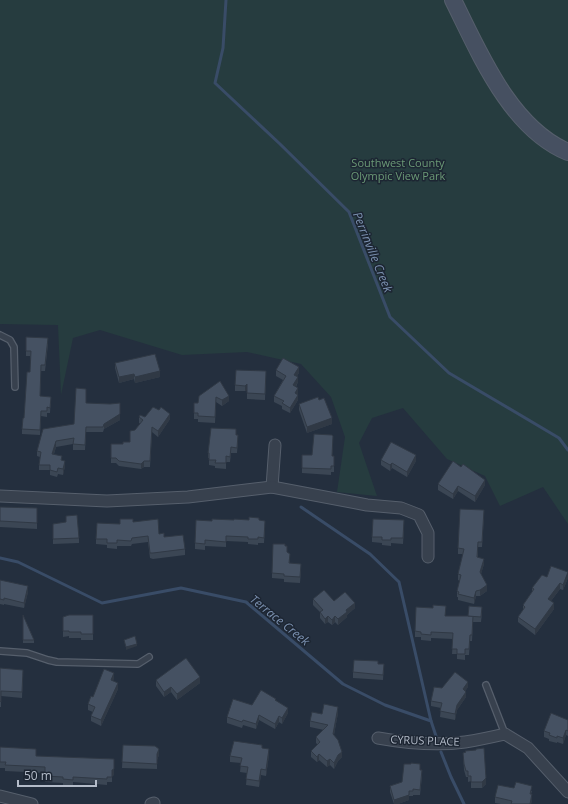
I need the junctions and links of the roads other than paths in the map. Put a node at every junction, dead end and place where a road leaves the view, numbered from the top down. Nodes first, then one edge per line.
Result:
1 (453, 0) edge
2 (568, 152) edge
3 (0, 335) edge
4 (15, 387) dead end
5 (274, 445) dead end
6 (272, 487) junction
7 (0, 496) edge
8 (428, 557) dead end
9 (0, 651) edge
10 (149, 657) dead end
11 (486, 685) dead end
12 (505, 734) junction
13 (378, 738) dead end
14 (568, 792) edge
15 (0, 796) edge
16 (32, 804) edge

1 - 2 main road
3 - 4 lane
5 - 6 street
6 - 7 street
6 - 8 street
9 - 10 lane
11 - 12 lane
12 - 13 street, CYRUS PLACE
12 - 14 street
15 - 16 street

